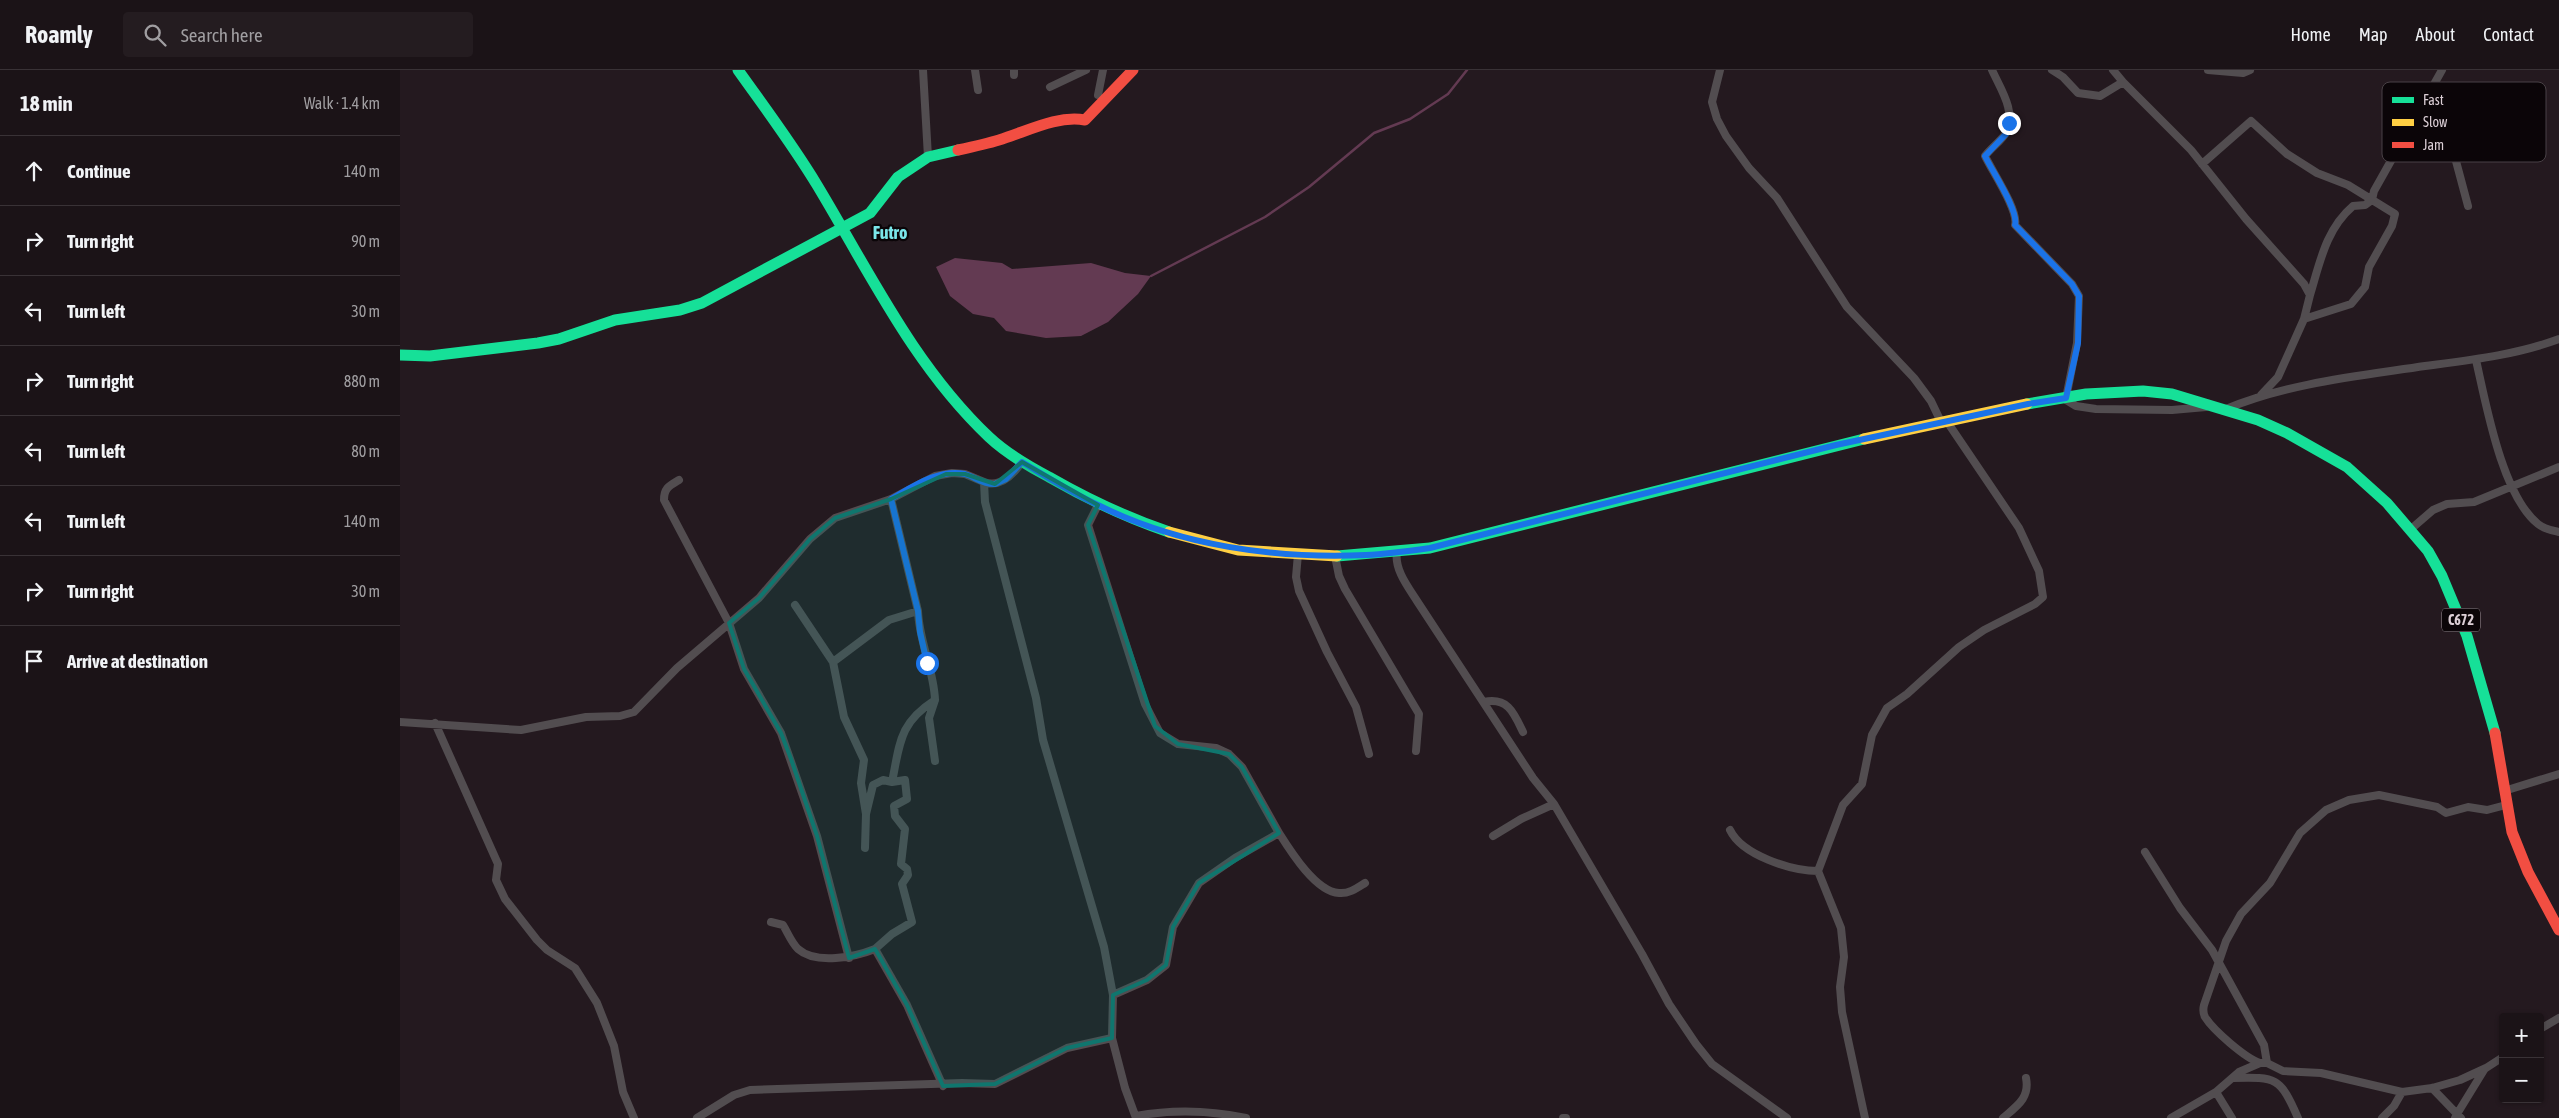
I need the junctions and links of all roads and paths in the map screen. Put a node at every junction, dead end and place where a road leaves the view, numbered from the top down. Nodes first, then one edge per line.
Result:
1 (738, 70) edge
2 (923, 70) edge
3 (976, 70) edge
4 (1086, 70) edge
5 (1103, 70) edge
6 (1133, 70) edge
7 (1720, 70) edge
8 (1992, 70) edge
9 (2052, 70) edge
10 (2114, 70) edge
11 (2208, 70) edge
12 (2250, 70) edge
13 (2442, 70) edge
14 (2123, 82) junction
15 (2435, 82) edge
16 (1050, 87) dead end
17 (978, 90) dead end
18 (1098, 95) dead end
19 (928, 157) junction
20 (2390, 162) edge
21 (2456, 162) edge
22 (2202, 164) junction
23 (2372, 200) junction
24 (2468, 206) dead end
25 (841, 229) junction
26 (2310, 295) junction
27 (2304, 319) junction
28 (2559, 339) edge
29 (400, 356) edge
30 (2476, 360) junction
31 (2261, 395) junction
32 (2065, 398) junction
33 (2220, 408) junction
34 (1945, 423) junction
35 (1022, 462) junction
36 (2559, 467) edge
37 (679, 480) dead end
38 (984, 482) junction
39 (2513, 485) junction
40 (891, 499) junction
41 (1098, 505) junction
42 (2410, 529) junction
43 (2559, 532) edge
44 (1397, 552) junction
45 (1298, 554) junction
46 (1335, 556) junction
47 (795, 605) dead end
48 (918, 611) junction
49 (729, 623) junction
50 (833, 662) junction
51 (935, 700) junction
52 (1484, 702) junction
53 (400, 722) edge
54 (435, 723) junction
55 (1523, 732) dead end
56 (1416, 751) dead end
57 (1369, 754) dead end
58 (935, 761) dead end
59 (2559, 774) edge
60 (892, 782) junction
61 (2504, 791) junction
62 (1554, 804) junction
63 (2506, 805) junction
64 (866, 814) junction
65 (1730, 830) dead end
66 (1279, 833) junction
67 (1493, 836) dead end
68 (865, 848) dead end
69 (2145, 852) dead end
70 (1818, 871) junction
71 (1365, 883) dead end
72 (771, 922) dead end
73 (2559, 930) edge
74 (875, 950) junction
75 (849, 958) junction
76 (2220, 963) junction
77 (1113, 994) junction
78 (2559, 1018) edge
79 (2544, 1027) edge
80 (1112, 1038) junction
81 (2501, 1058) edge
82 (2263, 1063) junction
83 (2486, 1068) junction
84 (2026, 1078) dead end
85 (2233, 1078) junction
86 (943, 1086) junction
87 (2432, 1088) junction
88 (2216, 1092) junction
89 (2402, 1092) junction
90 (1136, 1117) edge
91 (2458, 1117) edge
92 (634, 1118) edge
93 (697, 1118) edge
94 (1246, 1118) edge
95 (1787, 1118) edge
96 (1865, 1118) edge
97 (2003, 1118) edge
98 (2171, 1118) edge
99 (2232, 1118) edge
100 (2298, 1118) edge
101 (2382, 1118) edge

1 - 25 main road, C672
2 - 19 street
3 - 17 street
4 - 16 street
5 - 18 street
6 - 19 main road
7 - 34 street
8 - 32 street
9 - 14 street
10 - 14 street
11 - 12 street
13 - 15 street
14 - 22 street
19 - 25 main road
20 - 23 street
21 - 24 street
22 - 23 street
22 - 26 street
23 - 26 street
23 - 27 street
25 - 29 main road
25 - 35 main road, C672
26 - 27 street
27 - 31 street
28 - 30 street
30 - 31 street
30 - 39 street
31 - 33 street
32 - 33 main road, C672
32 - 33 street
32 - 34 main road, C672
33 - 42 main road, C672
34 - 44 main road, C672
34 - 70 street
35 - 38 street
35 - 41 main road, C672
36 - 39 street
37 - 49 street
38 - 40 street
38 - 77 street
39 - 42 street
39 - 43 street
40 - 48 street
40 - 49 street
41 - 45 main road, C672
41 - 66 street
42 - 61 main road, C672
44 - 46 main road, C672
44 - 52 street
45 - 46 main road, C672
45 - 57 street
46 - 56 street
47 - 50 street
48 - 50 street
48 - 51 street
49 - 54 street
49 - 75 street
50 - 64 street
51 - 58 street
51 - 60 street
52 - 55 street
52 - 62 street
53 - 54 street
54 - 92 street
59 - 61 street
60 - 64 street
60 - 74 street
61 - 63 main road, C672
62 - 67 street
62 - 95 street
63 - 73 main road, C672
63 - 76 street
64 - 68 street
65 - 70 street
66 - 71 street
66 - 77 street
69 - 76 street
70 - 96 street
72 - 75 street
74 - 75 street
74 - 86 street
76 - 82 street
76 - 82 street
77 - 80 street
78 - 79 street
80 - 86 street
80 - 90 street
81 - 83 street
82 - 85 street
82 - 89 street
83 - 87 street
83 - 91 street
84 - 97 street
85 - 88 street
85 - 100 street
86 - 93 street
87 - 89 street
87 - 91 street
88 - 98 street
88 - 99 street
89 - 101 street
90 - 94 street

